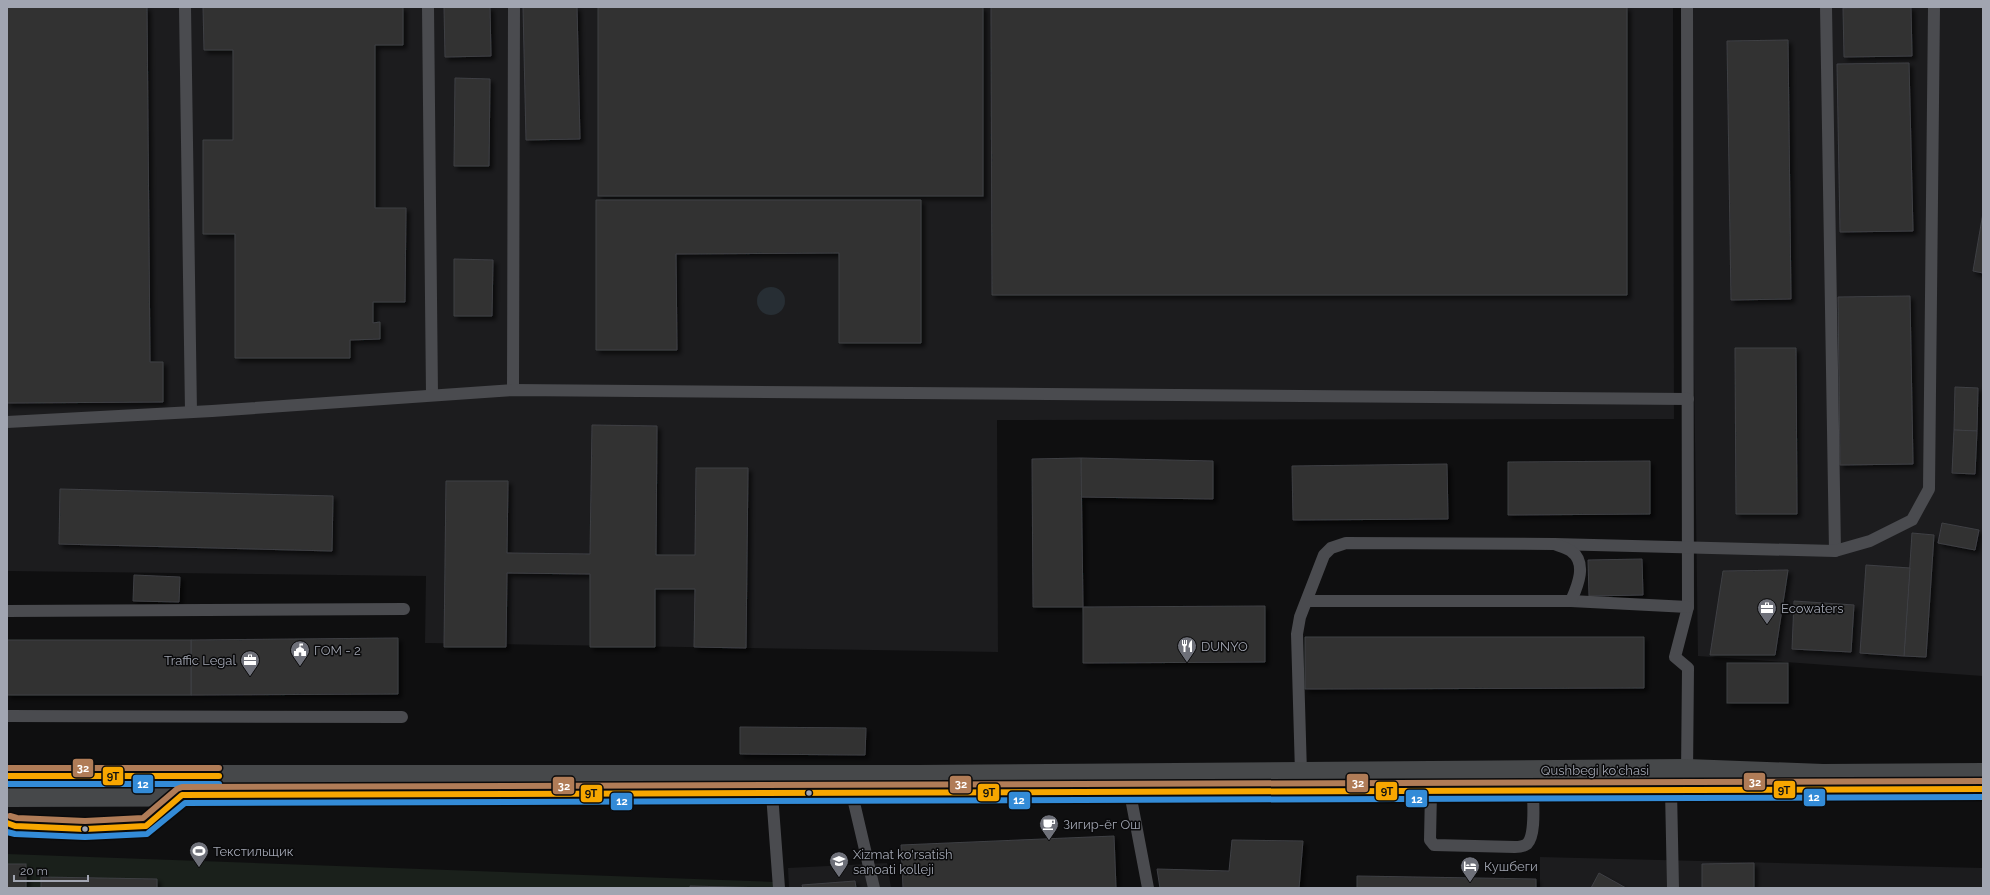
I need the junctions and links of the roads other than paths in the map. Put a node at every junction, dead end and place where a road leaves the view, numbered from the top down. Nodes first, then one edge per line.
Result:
1 (185, 7) edge
2 (428, 7) edge
3 (514, 7) edge
4 (1687, 7) edge
5 (1826, 7) edge
6 (1934, 7) edge
7 (513, 390) junction
8 (432, 395) junction
9 (1688, 399) junction
10 (191, 412) junction
11 (7, 422) edge
12 (1554, 544) junction
13 (1688, 548) junction
14 (1835, 551) junction
15 (1308, 601) junction
16 (1571, 601) junction
17 (1688, 607) junction
18 (404, 609) dead end
19 (7, 611) edge
20 (7, 716) edge
21 (402, 717) dead end
22 (1301, 773) junction
23 (1983, 774) edge
24 (7, 776) edge
25 (1682, 783) junction
26 (917, 785) junction
27 (1983, 789) edge
28 (1533, 791) junction
29 (1431, 792) junction
30 (1130, 793) junction
31 (772, 794) junction
32 (852, 794) junction
33 (182, 795) junction
34 (7, 796) edge
35 (7, 823) edge
36 (779, 888) edge
37 (874, 888) edge
38 (1148, 888) edge
39 (1673, 888) edge

1 - 10 lane
2 - 8 lane
3 - 7 lane
4 - 9 lane
5 - 14 lane
6 - 14 lane
7 - 8 lane
7 - 9 lane
8 - 10 lane
9 - 13 lane
10 - 11 lane
12 - 13 lane
12 - 15 lane
12 - 16 lane
13 - 14 lane
13 - 17 lane
15 - 16 lane
15 - 22 lane
16 - 17 lane
17 - 25 lane
18 - 19 lane
20 - 21 lane
22 - 25 main road, Qushbegi ko'chasi
22 - 26 main road, Qushbegi ko'chasi
23 - 25 main road, Qushbegi ko'chasi
24 - 26 main road, Qushbegi ko'chasi
25 - 27 main road, Qushbegi ko'chasi
25 - 28 main road, Qushbegi ko'chasi
25 - 39 lane
26 - 30 main road, Qushbegi ko'chasi
26 - 32 main road, Qushbegi ko'chasi
28 - 29 main road, Qushbegi ko'chasi
28 - 29 lane
29 - 30 main road, Qushbegi ko'chasi
30 - 38 lane
31 - 32 main road, Qushbegi ko'chasi
31 - 33 main road, Qushbegi ko'chasi
31 - 36 lane
32 - 37 lane
33 - 34 main road, Qushbegi ko'chasi
33 - 35 lane

